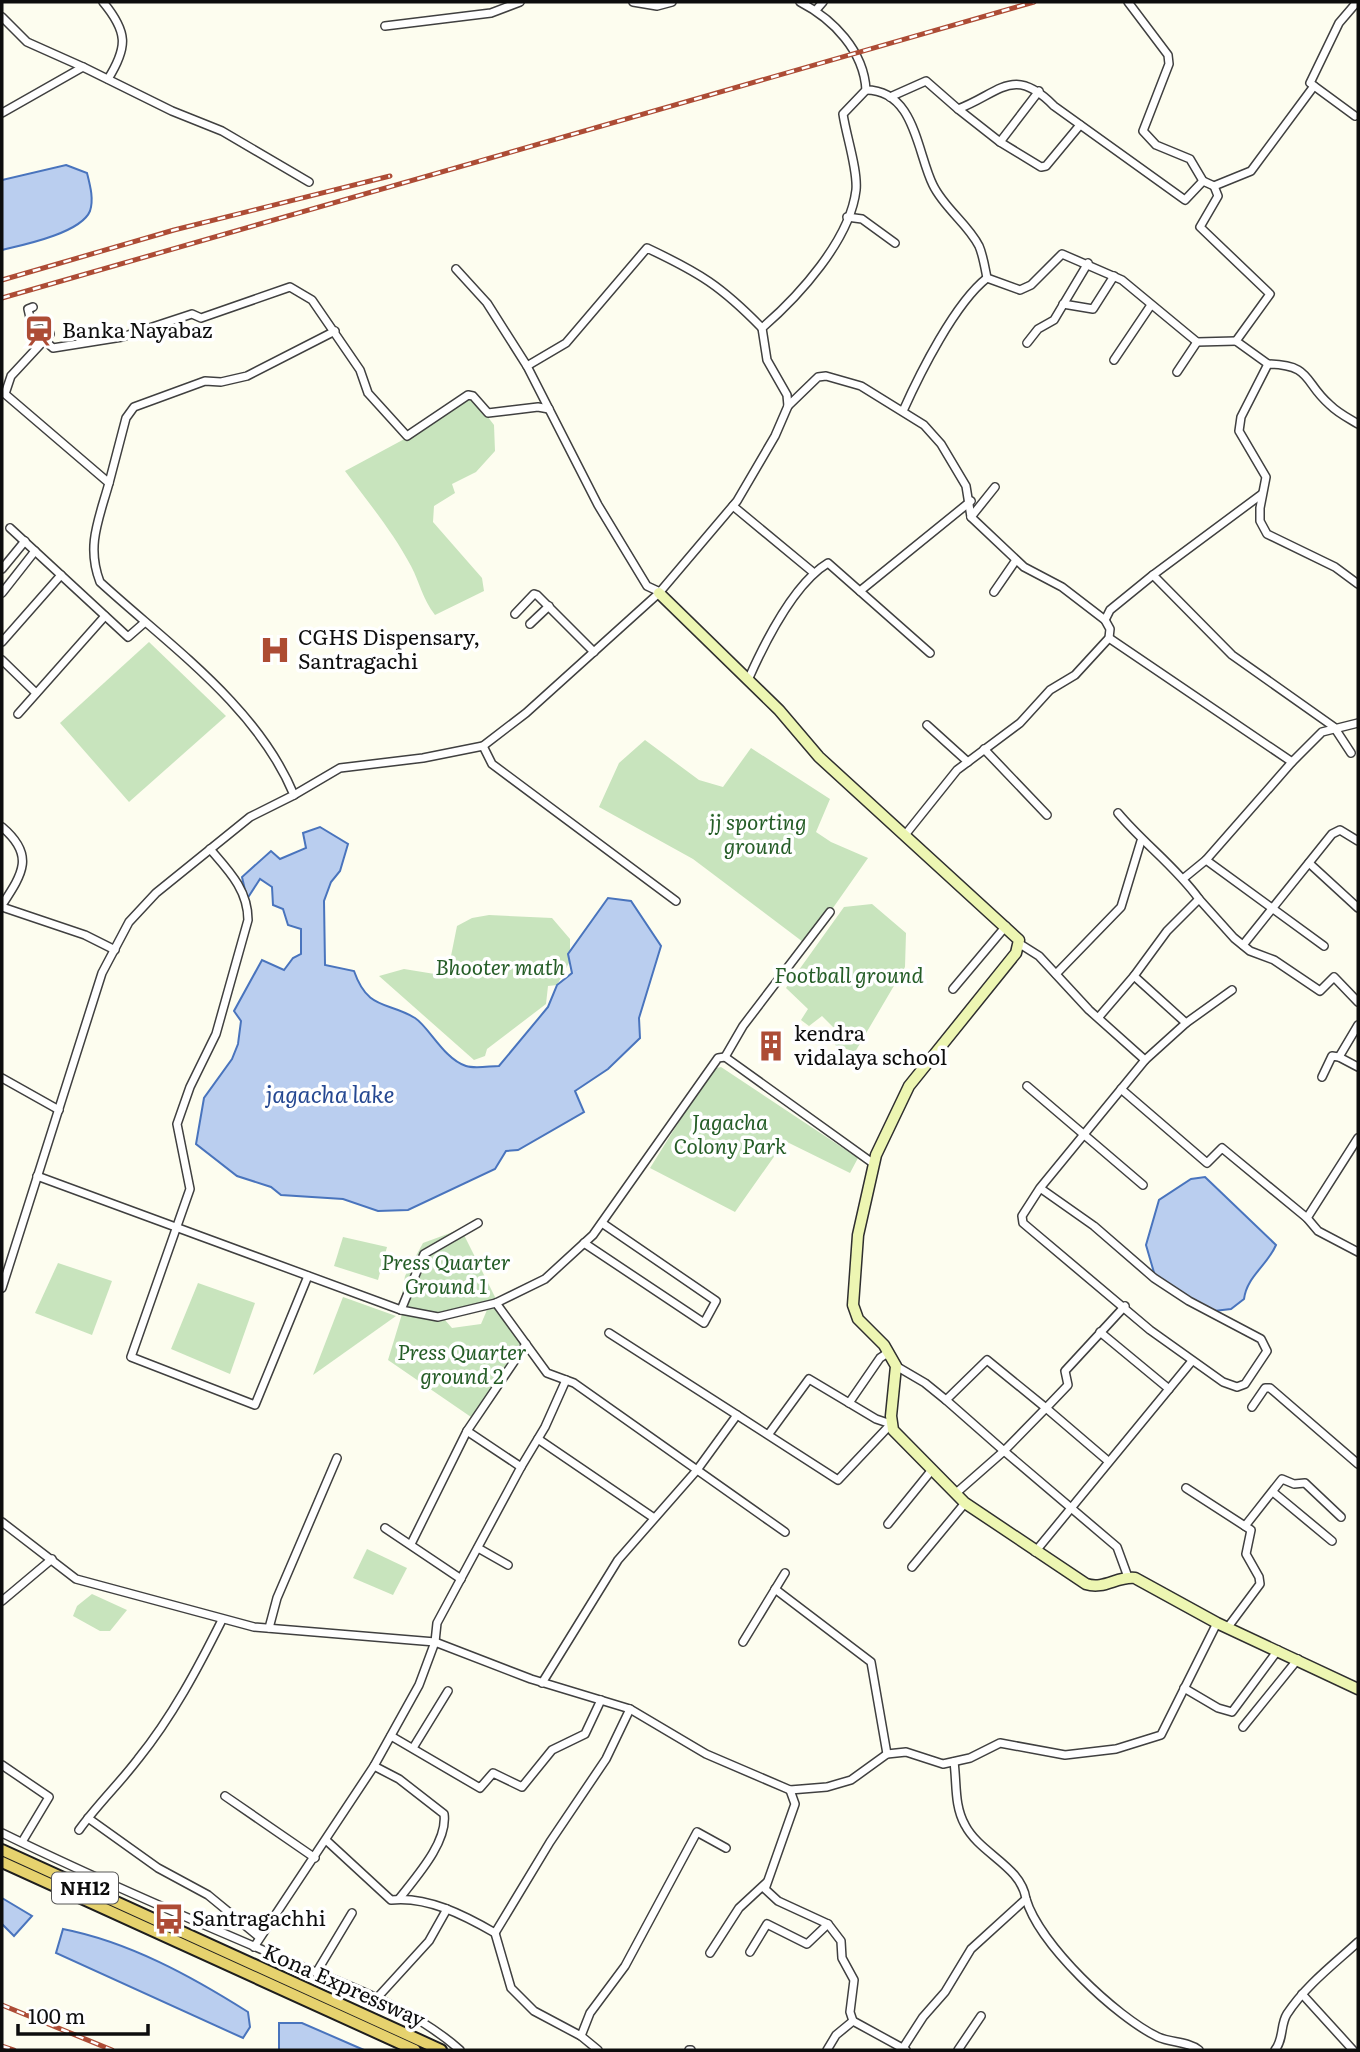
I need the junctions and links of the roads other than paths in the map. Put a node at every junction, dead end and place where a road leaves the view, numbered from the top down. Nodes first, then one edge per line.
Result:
1 (103, 2) edge
2 (520, 2) edge
3 (633, 2) edge
4 (672, 2) edge
5 (800, 2) edge
6 (823, 2) edge
7 (1128, 2) edge
8 (1357, 2) edge
9 (816, 10) junction
10 (2, 17) edge
11 (385, 26) dead end
12 (83, 67) junction
13 (108, 79) junction
14 (1314, 86) junction
15 (866, 90) junction
16 (1039, 91) junction
17 (890, 97) junction
18 (958, 109) junction
19 (2, 113) edge
20 (1355, 116) dead end
21 (1080, 125) junction
22 (1000, 142) junction
23 (1203, 181) junction
24 (309, 182) dead end
25 (1214, 186) junction
26 (847, 217) junction
27 (895, 243) dead end
28 (1088, 263) junction
29 (456, 269) dead end
30 (1114, 276) junction
31 (987, 278) junction
32 (1063, 304) junction
33 (1151, 305) junction
34 (33, 307) dead end
35 (762, 328) junction
36 (335, 331) junction
37 (43, 339) junction
38 (1236, 341) junction
39 (1197, 342) junction
40 (1027, 343) dead end
41 (1114, 360) dead end
42 (1268, 364) junction
43 (527, 366) junction
44 (1177, 372) dead end
45 (788, 406) junction
46 (549, 409) junction
47 (903, 411) junction
48 (1358, 424) edge
49 (109, 483) junction
50 (995, 487) dead end
51 (1262, 494) junction
52 (971, 501) junction
53 (733, 506) junction
54 (971, 517) junction
55 (10, 528) dead end
56 (25, 541) junction
57 (35, 551) junction
58 (1016, 560) junction
59 (2, 569) edge
60 (814, 572) junction
61 (61, 575) junction
62 (1153, 575) junction
63 (1358, 584) edge
64 (860, 591) junction
65 (994, 592) dead end
66 (2, 593) edge
67 (660, 593) junction
68 (549, 606) junction
69 (515, 614) dead end
70 (105, 615) junction
71 (1105, 620) junction
72 (145, 623) junction
73 (530, 624) dead end
74 (1109, 638) junction
75 (2, 642) edge
76 (594, 652) junction
77 (930, 653) dead end
78 (2, 660) edge
79 (748, 680) junction
80 (36, 693) junction
81 (18, 714) dead end
82 (1358, 723) edge
83 (927, 725) dead end
84 (1334, 727) junction
85 (483, 746) junction
86 (984, 749) junction
87 (1351, 753) dead end
88 (968, 762) junction
89 (1292, 762) junction
90 (294, 795) junction
91 (1118, 813) dead end
92 (1047, 815) dead end
93 (2, 827) edge
94 (905, 835) junction
95 (1141, 841) junction
96 (1358, 841) edge
97 (211, 849) junction
98 (1206, 860) junction
99 (1309, 863) junction
100 (1184, 878) junction
101 (1199, 899) junction
102 (677, 901) dead end
103 (2, 906) edge
104 (1273, 907) junction
105 (1358, 908) edge
106 (830, 912) dead end
107 (1006, 926) junction
108 (1020, 944) junction
109 (1243, 945) junction
110 (1324, 946) dead end
111 (115, 950) junction
112 (1056, 974) junction
113 (1134, 976) junction
114 (953, 989) dead end
115 (1232, 989) dead end
116 (1358, 1002) edge
117 (1098, 1017) junction
118 (1186, 1023) junction
119 (1358, 1025) edge
120 (725, 1057) junction
121 (1339, 1057) junction
122 (1145, 1060) junction
123 (1358, 1067) edge
124 (1322, 1077) dead end
125 (2, 1078) edge
126 (1027, 1086) dead end
127 (1121, 1089) junction
128 (59, 1110) junction
129 (1083, 1136) junction
130 (1358, 1138) edge
131 (874, 1164) junction
132 (37, 1176) junction
133 (1143, 1185) dead end
134 (1040, 1188) junction
135 (1307, 1218) junction
136 (478, 1223) dead end
137 (602, 1223) junction
138 (174, 1227) junction
139 (584, 1243) junction
140 (1358, 1252) edge
141 (308, 1276) junction
142 (2, 1288) edge
143 (496, 1303) junction
144 (1125, 1306) junction
145 (401, 1310) junction
146 (609, 1332) dead end
147 (1100, 1332) junction
148 (526, 1344) junction
149 (889, 1352) junction
150 (1192, 1361) junction
151 (896, 1366) junction
152 (566, 1380) junction
153 (1169, 1389) junction
154 (946, 1400) junction
155 (849, 1403) junction
156 (1252, 1407) dead end
157 (1046, 1408) junction
158 (737, 1415) junction
159 (891, 1424) junction
160 (467, 1431) junction
161 (768, 1435) junction
162 (538, 1439) junction
163 (1004, 1451) junction
164 (337, 1458) dead end
165 (1108, 1461) junction
166 (1358, 1464) edge
167 (521, 1468) junction
168 (697, 1470) junction
169 (931, 1471) junction
170 (1186, 1488) dead end
171 (1273, 1492) junction
172 (954, 1494) junction
173 (965, 1503) junction
174 (1068, 1508) junction
175 (1341, 1517) dead end
176 (654, 1518) junction
177 (2, 1522) edge
178 (888, 1524) dead end
179 (1245, 1526) junction
180 (385, 1528) dead end
181 (785, 1532) dead end
182 (1332, 1541) dead end
183 (411, 1544) junction
184 (478, 1548) junction
185 (1035, 1552) junction
186 (52, 1559) junction
187 (508, 1565) dead end
188 (912, 1567) dead end
189 (785, 1573) dead end
190 (1128, 1577) junction
191 (461, 1579) junction
192 (775, 1589) junction
193 (2, 1601) edge
194 (222, 1620) junction
195 (1222, 1625) junction
196 (269, 1628) junction
197 (435, 1642) junction
198 (743, 1642) dead end
199 (1278, 1650) junction
200 (1298, 1659) junction
201 (542, 1682) junction
202 (1184, 1688) junction
203 (1358, 1689) edge
204 (448, 1690) dead end
205 (601, 1700) junction
206 (630, 1709) junction
207 (1243, 1727) dead end
208 (391, 1736) junction
209 (412, 1748) junction
210 (887, 1754) junction
211 (954, 1762) junction
212 (2, 1765) edge
213 (374, 1766) junction
214 (790, 1790) junction
215 (225, 1796) dead end
216 (88, 1818) junction
217 (79, 1830) dead end
218 (2, 1833) edge
219 (327, 1841) junction
220 (22, 1843) junction
221 (726, 1848) dead end
222 (2, 1850) edge
223 (316, 1858) junction
224 (2, 1862) edge
225 (766, 1883) junction
226 (399, 1899) junction
227 (1026, 1899) junction
228 (447, 1909) junction
229 (352, 1913) dead end
230 (828, 1924) junction
231 (495, 1933) junction
232 (259, 1937) junction
233 (1358, 1941) edge
234 (254, 1947) junction
235 (710, 1952) dead end
236 (750, 1952) dead end
237 (316, 1973) junction
238 (273, 1981) junction
239 (288, 1988) junction
240 (1303, 1994) junction
241 (377, 1998) junction
242 (981, 2016) dead end
243 (853, 2021) junction
244 (580, 2036) junction
245 (905, 2049) edge
246 (415, 2050) edge
247 (441, 2050) edge
248 (460, 2050) edge
249 (598, 2050) edge
250 (827, 2050) edge
251 (958, 2050) edge
252 (1199, 2050) edge
253 (1275, 2050) edge
254 (1353, 2050) edge

1 - 13 street
2 - 11 street
3 - 4 street
5 - 9 street
6 - 9 street
7 - 23 street
8 - 14 street
9 - 15 street
10 - 12 street
12 - 13 street
12 - 19 street
13 - 24 street
14 - 20 street
14 - 25 street
15 - 17 street
15 - 26 street
16 - 18 street
16 - 21 street
16 - 22 street
17 - 18 street
17 - 31 street
18 - 22 street
21 - 22 street
21 - 23 street
23 - 25 street
25 - 38 street
26 - 27 street
26 - 35 street
28 - 30 street
28 - 31 street
28 - 32 street
29 - 43 street
30 - 32 street
30 - 33 street
31 - 47 street
32 - 40 street
33 - 39 street
33 - 41 street
34 - 37 street
35 - 43 street
35 - 45 street
36 - 37 street
36 - 46 street
36 - 49 street
37 - 49 street
38 - 39 street
38 - 42 street
39 - 44 street
42 - 48 street
42 - 51 street
43 - 46 street
45 - 47 street
45 - 53 street
46 - 67 street
47 - 52 street
49 - 72 street
50 - 54 street
51 - 62 street
51 - 63 street
52 - 54 street
52 - 64 street
53 - 60 street
53 - 67 street
54 - 58 street
55 - 56 street
56 - 57 street
56 - 59 street
57 - 61 street
57 - 66 street
58 - 65 street
58 - 71 street
60 - 64 street
60 - 79 street
61 - 70 street
61 - 75 street
62 - 71 street
62 - 84 street
64 - 77 street
67 - 76 street
67 - 79 main road
68 - 69 street
68 - 73 street
68 - 76 street
70 - 72 street
70 - 80 street
71 - 74 street
72 - 90 street
74 - 86 street
74 - 89 street
76 - 85 street
78 - 80 street
79 - 94 main road
80 - 81 street
82 - 84 street
83 - 88 street
84 - 87 street
84 - 89 street
85 - 90 street
85 - 102 street
86 - 88 street
86 - 92 street
88 - 94 street
89 - 98 street
90 - 97 street
91 - 95 street
93 - 103 street
94 - 107 main road
95 - 100 street
95 - 112 street
96 - 99 street
97 - 111 street
97 - 138 street
98 - 100 street
98 - 104 street
99 - 104 street
99 - 105 street
100 - 101 street
101 - 109 street
101 - 113 street
103 - 111 street
104 - 109 street
104 - 110 street
106 - 120 street
107 - 108 main road
107 - 114 street
108 - 112 street
108 - 131 main road
109 - 116 street
111 - 128 street
112 - 117 street
113 - 117 street
113 - 118 street
115 - 118 street
117 - 122 street
118 - 122 street
119 - 121 street
120 - 131 street
120 - 137 street
121 - 123 street
121 - 124 street
122 - 127 street
125 - 128 street
126 - 129 street
127 - 129 street
127 - 135 street
128 - 132 street
129 - 133 street
129 - 134 street
130 - 135 street
131 - 149 main road
132 - 138 street
132 - 142 street
134 - 144 street
134 - 150 street
135 - 140 street
136 - 145 street
137 - 139 street
137 - 139 street
138 - 141 street
138 - 141 street
139 - 143 street
141 - 145 street
143 - 145 street
143 - 148 street
144 - 147 street
144 - 150 street
146 - 158 street
147 - 153 street
147 - 157 street
148 - 152 street
148 - 160 street
149 - 151 main road
149 - 155 street
150 - 153 street
151 - 154 street
151 - 159 main road
152 - 162 street
152 - 168 street
153 - 165 street
154 - 157 street
154 - 163 street
155 - 159 street
155 - 161 street
156 - 166 street
157 - 163 street
157 - 165 street
158 - 161 street
158 - 168 street
159 - 161 street
159 - 169 main road
160 - 167 street
160 - 183 street
162 - 167 street
162 - 176 street
163 - 172 street
163 - 174 street
164 - 196 street
165 - 174 street
167 - 184 street
168 - 176 street
168 - 181 street
169 - 172 main road
169 - 178 street
170 - 179 street
171 - 175 street
171 - 179 street
171 - 182 street
172 - 173 main road
173 - 185 main road
173 - 188 street
174 - 185 street
174 - 190 street
176 - 201 street
177 - 186 street
179 - 195 street
180 - 183 street
183 - 191 street
184 - 187 street
184 - 191 street
185 - 190 main road
186 - 193 street
186 - 194 street
189 - 192 street
190 - 195 main road
191 - 197 street
192 - 198 street
192 - 210 street
194 - 196 street
194 - 216 street
195 - 199 main road
195 - 202 street
196 - 197 street
197 - 201 street
197 - 208 street
199 - 200 main road
199 - 202 street
200 - 203 main road
200 - 207 street
201 - 205 street
202 - 211 street
204 - 209 street
205 - 206 street
205 - 209 street
206 - 214 street
206 - 231 street
208 - 209 street
208 - 213 street
210 - 211 street
210 - 214 street
211 - 227 street
212 - 220 street
213 - 219 street
213 - 226 street
214 - 225 street
215 - 223 street
216 - 217 street
216 - 232 street
218 - 220 street
219 - 223 street
219 - 226 street
220 - 234 street
221 - 244 street
222 - 238 highway, Kona Expressway / NH12
223 - 232 street
224 - 238 highway, Kona Expressway / NH12
225 - 230 street
225 - 235 street
226 - 228 street
227 - 245 street
227 - 252 street
228 - 231 street
228 - 241 street
229 - 237 street
230 - 236 street
230 - 243 street
231 - 244 street
232 - 234 street
233 - 240 street
234 - 237 street
237 - 241 street
238 - 239 highway, Kona Expressway / NH12
239 - 246 highway, Kona Expressway / NH12
239 - 247 highway, Kona Expressway / NH12
240 - 253 street
240 - 254 street
241 - 248 street
242 - 251 street
243 - 245 street
243 - 250 street
244 - 249 street

